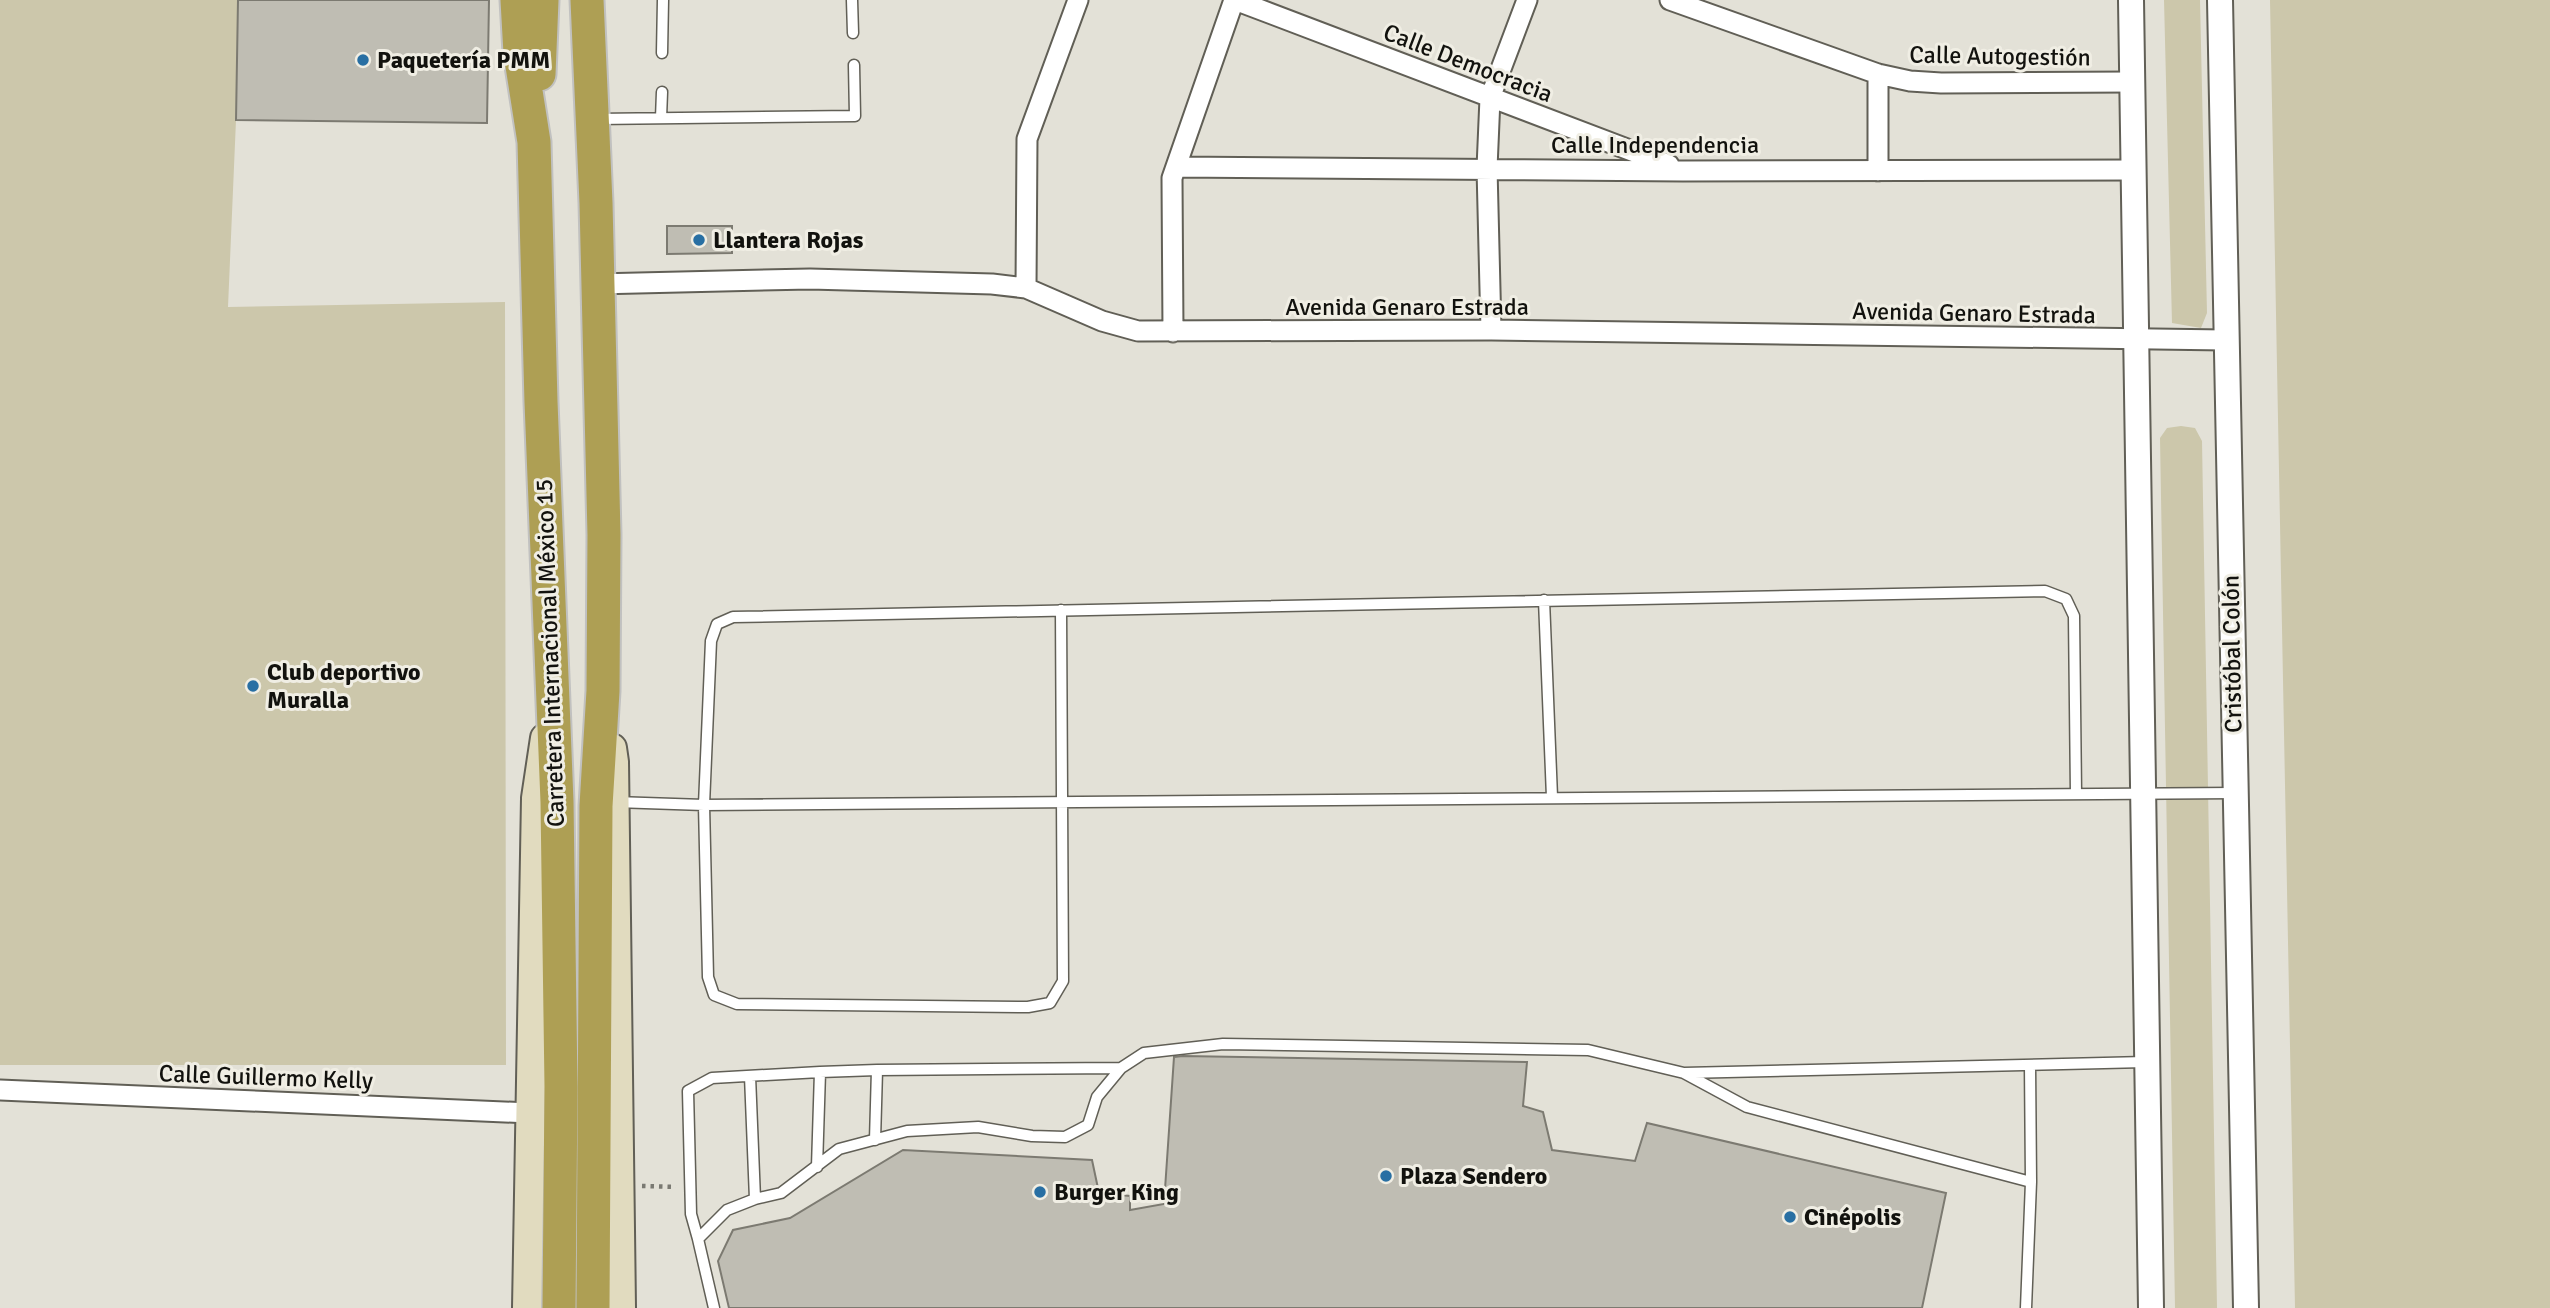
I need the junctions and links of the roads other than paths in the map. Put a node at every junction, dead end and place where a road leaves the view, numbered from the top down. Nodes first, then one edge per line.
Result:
1 (517, 0) edge
2 (542, 0) edge
3 (587, 0) edge
4 (663, 0) edge
5 (852, 0) edge
6 (1078, 0) edge
7 (1235, 0) edge
8 (1527, 0) edge
9 (1670, 0) edge
10 (2131, 0) edge
11 (2220, 0) edge
12 (853, 33) dead end
13 (662, 53) dead end
14 (854, 65) dead end
15 (1878, 74) junction
16 (2132, 82) junction
17 (662, 92) dead end
18 (1490, 98) junction
19 (661, 118) junction
20 (592, 119) junction
21 (534, 142) junction
22 (1176, 167) junction
23 (1488, 168) junction
24 (2134, 170) junction
25 (1683, 171) junction
26 (1878, 171) junction
27 (596, 284) junction
28 (1026, 288) junction
29 (1491, 330) junction
30 (1173, 332) junction
31 (2133, 340) junction
32 (2225, 340) junction
33 (1544, 600) junction
34 (1061, 610) junction
35 (603, 691) junction
36 (551, 694) junction
37 (2142, 793) junction
38 (2235, 793) junction
39 (2076, 794) junction
40 (1552, 797) junction
41 (614, 802) junction
42 (1063, 802) junction
43 (704, 805) junction
44 (2147, 1062) junction
45 (2031, 1065) junction
46 (1121, 1068) junction
47 (877, 1070) junction
48 (820, 1072) junction
49 (1684, 1073) junction
50 (750, 1076) junction
51 (0, 1090) edge
52 (529, 1113) junction
53 (875, 1140) junction
54 (817, 1167) junction
55 (2031, 1182) junction
56 (755, 1199) junction
57 (698, 1239) junction
58 (527, 1308) edge
59 (559, 1308) edge
60 (593, 1308) edge
61 (621, 1308) edge
62 (714, 1308) edge
63 (2026, 1308) edge
64 (2151, 1308) edge
65 (2246, 1308) edge

1 - 21 highway, Carretera Internacional México 15
2 - 21 highway
3 - 20 highway, Carretera Internacional México 15
4 - 13 lane
5 - 12 lane
6 - 28 street
7 - 18 street, Calle Democracia
7 - 22 street
8 - 18 street
9 - 15 street, Calle Autogestión
10 - 16 street
11 - 32 street, Cristóbal Colón
14 - 19 lane
15 - 16 street, Calle Autogestión
15 - 26 street
16 - 24 street
17 - 19 lane
18 - 23 street
18 - 25 street, Calle Democracia
19 - 20 lane
20 - 27 highway, Carretera Internacional México 15
21 - 36 highway, Carretera Internacional México 15
22 - 23 street, Calle Independencia
22 - 30 street
23 - 25 street, Calle Independencia
23 - 29 street
24 - 26 street, Calle Independencia
24 - 31 street
25 - 26 street, Calle Independencia
27 - 28 street, Avenida Genaro Estrada
27 - 35 highway, Carretera Internacional México 15
28 - 30 street, Avenida Genaro Estrada
29 - 30 street, Avenida Genaro Estrada
29 - 31 street, Avenida Genaro Estrada
31 - 32 street, Avenida Genaro Estrada
31 - 37 street
32 - 38 street, Cristóbal Colón
33 - 34 lane
33 - 39 lane
33 - 40 lane
34 - 42 lane
34 - 43 lane
35 - 41 main road
35 - 60 highway, Carretera Internacional México 15
36 - 52 main road
36 - 59 highway, Carretera Internacional México 15
37 - 38 lane
37 - 39 lane
37 - 44 street
38 - 65 street, Cristóbal Colón
39 - 40 lane
40 - 42 lane
41 - 43 lane
41 - 61 main road
42 - 43 lane
42 - 43 lane
44 - 45 lane
44 - 64 street
45 - 49 lane
45 - 55 lane
46 - 47 lane
46 - 49 lane
46 - 53 lane
47 - 48 lane
47 - 53 lane
48 - 50 lane
48 - 54 lane
49 - 55 lane
50 - 56 lane
50 - 57 lane
51 - 52 street, Calle Guillermo Kelly
52 - 58 main road
53 - 54 lane
54 - 56 lane
55 - 63 lane
56 - 57 lane
57 - 62 lane

